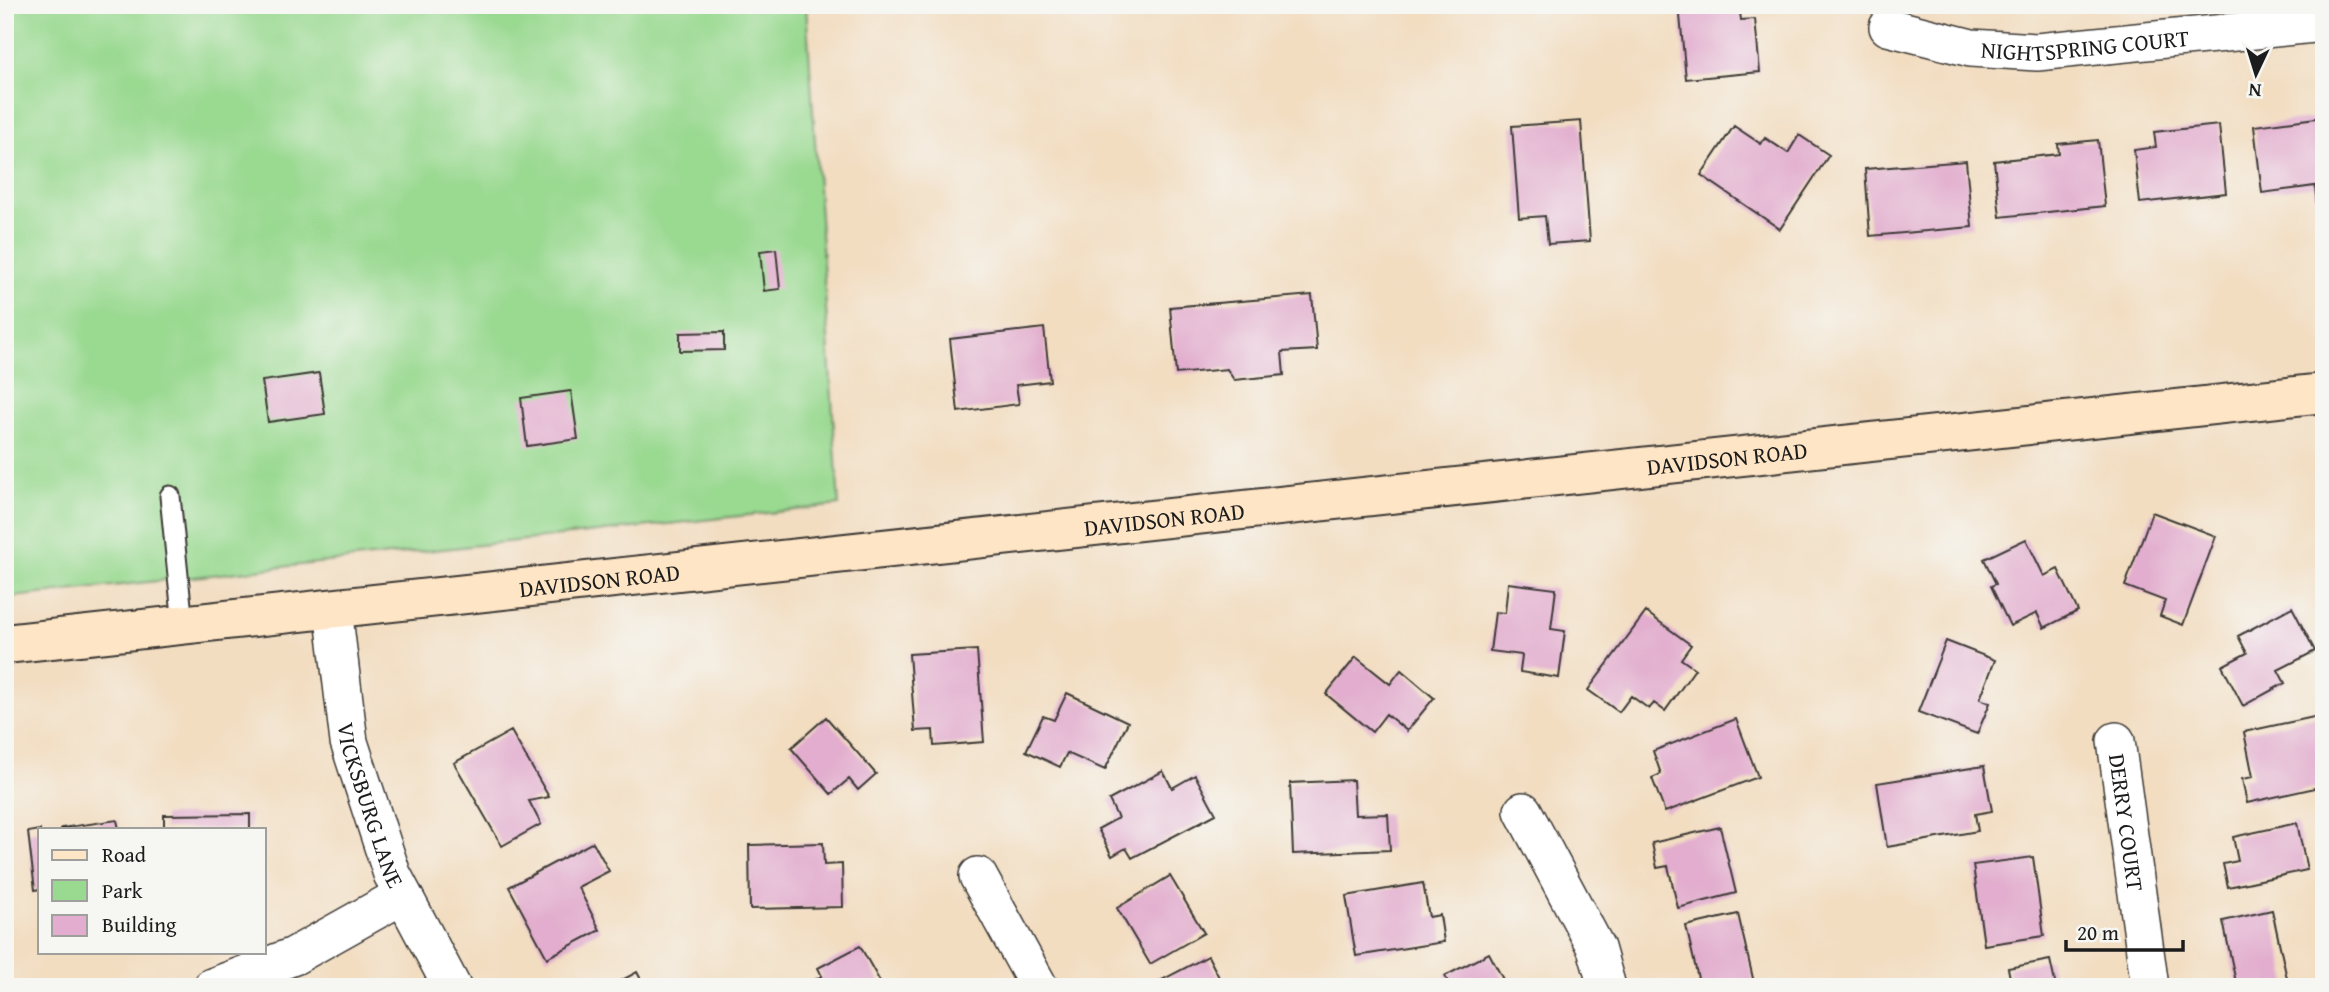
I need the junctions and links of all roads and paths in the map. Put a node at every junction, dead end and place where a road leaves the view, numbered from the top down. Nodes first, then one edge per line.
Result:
1 (2324, 23) edge
2 (1888, 27) dead end
3 (2324, 393) edge
4 (170, 496) dead end
5 (333, 609) junction
6 (183, 625) junction
7 (5, 645) edge
8 (2116, 741) dead end
9 (1524, 811) dead end
10 (978, 876) dead end
11 (403, 895) junction
12 (212, 987) edge
13 (452, 987) edge
14 (1039, 987) edge
15 (1607, 987) edge
16 (2150, 987) edge

1 - 2 street, NIGHTSPRING COURT
3 - 5 main road, DAVIDSON ROAD
4 - 6 lane
5 - 6 main road, DAVIDSON ROAD
5 - 11 street, VICKSBURG LANE
6 - 7 main road, DAVIDSON ROAD
8 - 16 street, DERRY COURT
9 - 15 street
10 - 14 street
11 - 12 street
11 - 13 street, VICKSBURG LANE

